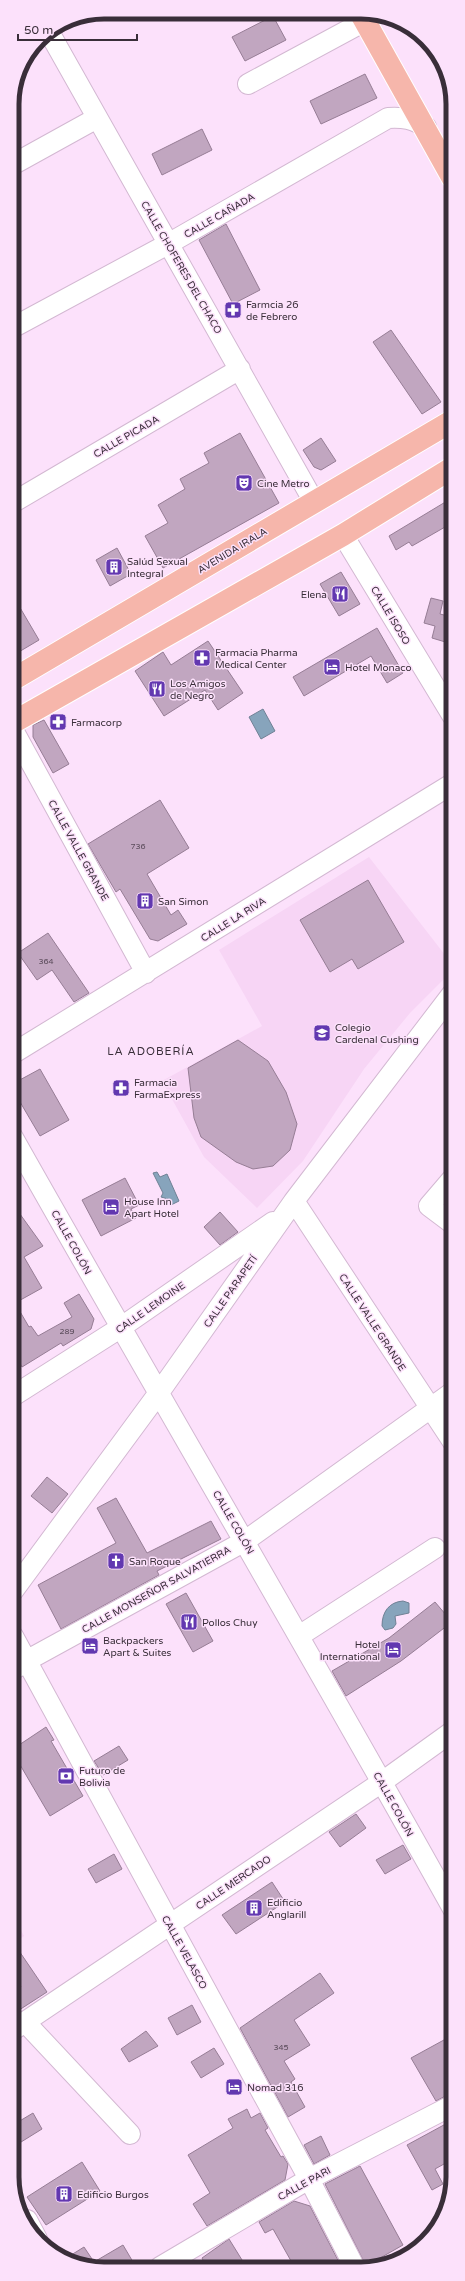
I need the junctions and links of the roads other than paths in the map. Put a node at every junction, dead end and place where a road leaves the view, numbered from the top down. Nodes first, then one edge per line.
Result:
1 (360, 19) edge
2 (364, 19) edge
3 (52, 37) edge
4 (248, 84) dead end
5 (97, 118) junction
6 (426, 128) junction
7 (19, 161) edge
8 (446, 165) edge
9 (168, 244) junction
10 (19, 324) edge
11 (240, 370) junction
12 (446, 424) edge
13 (446, 472) edge
14 (19, 499) edge
15 (314, 502) junction
16 (343, 535) junction
17 (19, 676) edge
18 (446, 705) edge
19 (19, 719) edge
20 (19, 741) edge
21 (446, 788) edge
22 (146, 973) junction
23 (446, 1002) edge
24 (19, 1050) edge
25 (19, 1148) edge
26 (446, 1185) edge
27 (289, 1208) junction
28 (446, 1219) edge
29 (120, 1328) junction
30 (19, 1392) edge
31 (158, 1394) junction
32 (446, 1397) edge
33 (430, 1409) junction
34 (446, 1432) edge
35 (245, 1541) junction
36 (435, 1548) dead end
37 (19, 1583) edge
38 (299, 1636) junction
39 (19, 1665) edge
40 (446, 1736) edge
41 (382, 1782) junction
42 (446, 1896) edge
43 (170, 1925) junction
44 (19, 2026) edge
45 (446, 2109) edge
46 (130, 2134) dead end
47 (309, 2179) junction
48 (168, 2262) edge
49 (352, 2262) edge

1 - 4 street
2 - 6 main road
3 - 5 street, CALLE CHOFERES DEL CHACO
5 - 7 street
5 - 9 street, CALLE CHOFERES DEL CHACO
6 - 8 main road
6 - 9 street, CALLE CAÑADA
9 - 10 street, CALLE CAÑADA
9 - 11 street, CALLE CHOFERES DEL CHACO
11 - 14 street, CALLE PICADA
11 - 15 street, CALLE CHOFERES DEL CHACO
12 - 15 main road, AVENIDA IRALA
13 - 16 main road
15 - 17 main road, AVENIDA IRALA
16 - 18 street, CALLE ISOSO
16 - 19 main road
20 - 22 street, CALLE VALLE GRANDE
21 - 22 street, CALLE LA RIVA
22 - 24 street, CALLE LA RIVA
23 - 27 street, CALLE PARAPETÍ
25 - 29 street, CALLE COLÓN
26 - 28 street
27 - 29 street, CALLE LEMOINE
27 - 31 street, CALLE PARAPETÍ
27 - 33 street, CALLE VALLE GRANDE
29 - 30 street, CALLE LEMOINE
29 - 31 street, CALLE COLÓN
31 - 35 street, CALLE COLÓN
31 - 37 street, CALLE PARAPETÍ
32 - 33 street, CALLE MONSEÑOR SALVATIERRA
33 - 34 street, CALLE VALLE GRANDE
33 - 35 street, CALLE MONSEÑOR SALVATIERRA
35 - 38 street, CALLE COLÓN
35 - 39 street, CALLE MONSEÑOR SALVATIERRA
36 - 38 street
38 - 41 street, CALLE COLÓN
39 - 43 street, CALLE VELASCO
40 - 41 street, CALLE MERCADO
41 - 42 street, CALLE COLÓN
41 - 43 street, CALLE MERCADO
43 - 44 street, CALLE MERCADO
43 - 47 street, CALLE VELASCO
44 - 46 street
45 - 47 street, CALLE PARI
47 - 48 street, CALLE PARI
47 - 49 street, CALLE VELASCO

